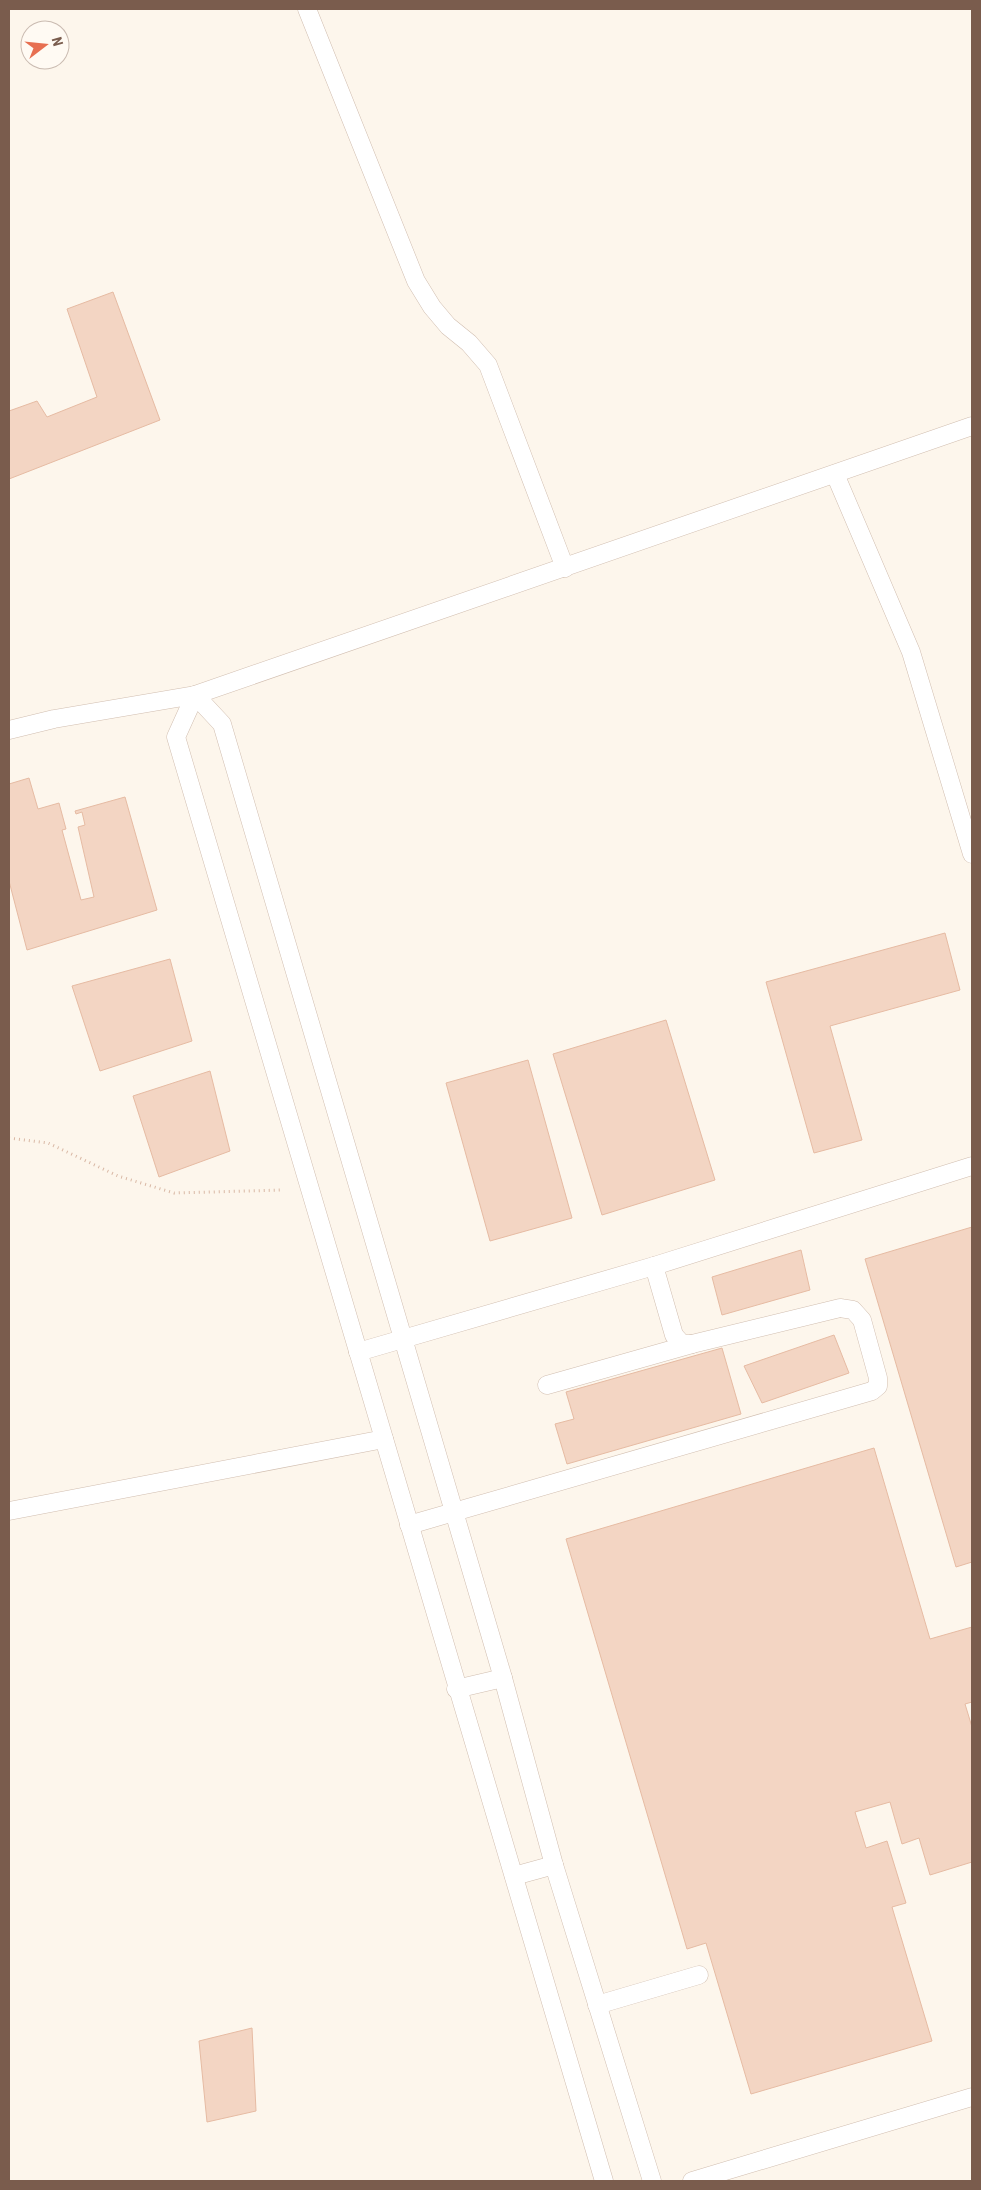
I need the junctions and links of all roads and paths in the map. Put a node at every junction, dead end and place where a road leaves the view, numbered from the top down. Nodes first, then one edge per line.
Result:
1 (307, 9) edge
2 (972, 426) edge
3 (835, 474) junction
4 (565, 568) junction
5 (194, 695) junction
6 (9, 730) edge
7 (972, 854) edge
8 (9, 1138) edge
9 (972, 1166) edge
10 (310, 1190) junction
11 (654, 1266) junction
12 (403, 1339) junction
13 (692, 1344) junction
14 (358, 1352) junction
15 (547, 1385) dead end
16 (384, 1438) junction
17 (9, 1511) edge
18 (454, 1512) junction
19 (409, 1524) junction
20 (503, 1678) junction
21 (456, 1689) junction
22 (554, 1865) junction
23 (514, 1876) junction
24 (699, 1975) dead end
25 (597, 2005) junction
26 (972, 2097) edge
27 (604, 2181) edge
28 (652, 2181) edge
29 (692, 2181) edge

1 - 4 lane
2 - 3 lane
3 - 4 lane
3 - 7 lane
4 - 5 lane
5 - 6 lane
5 - 10 lane
5 - 12 lane
8 - 10 path
9 - 11 lane
10 - 14 lane
11 - 12 lane
11 - 13 lane
12 - 14 lane
12 - 18 lane
13 - 15 lane
13 - 18 lane
14 - 16 lane
16 - 17 lane
16 - 19 lane
18 - 19 lane
18 - 20 lane
19 - 21 lane
20 - 21 lane
20 - 22 lane
21 - 23 lane
22 - 23 lane
22 - 25 lane
23 - 27 lane
24 - 25 lane
25 - 28 lane
26 - 29 lane

